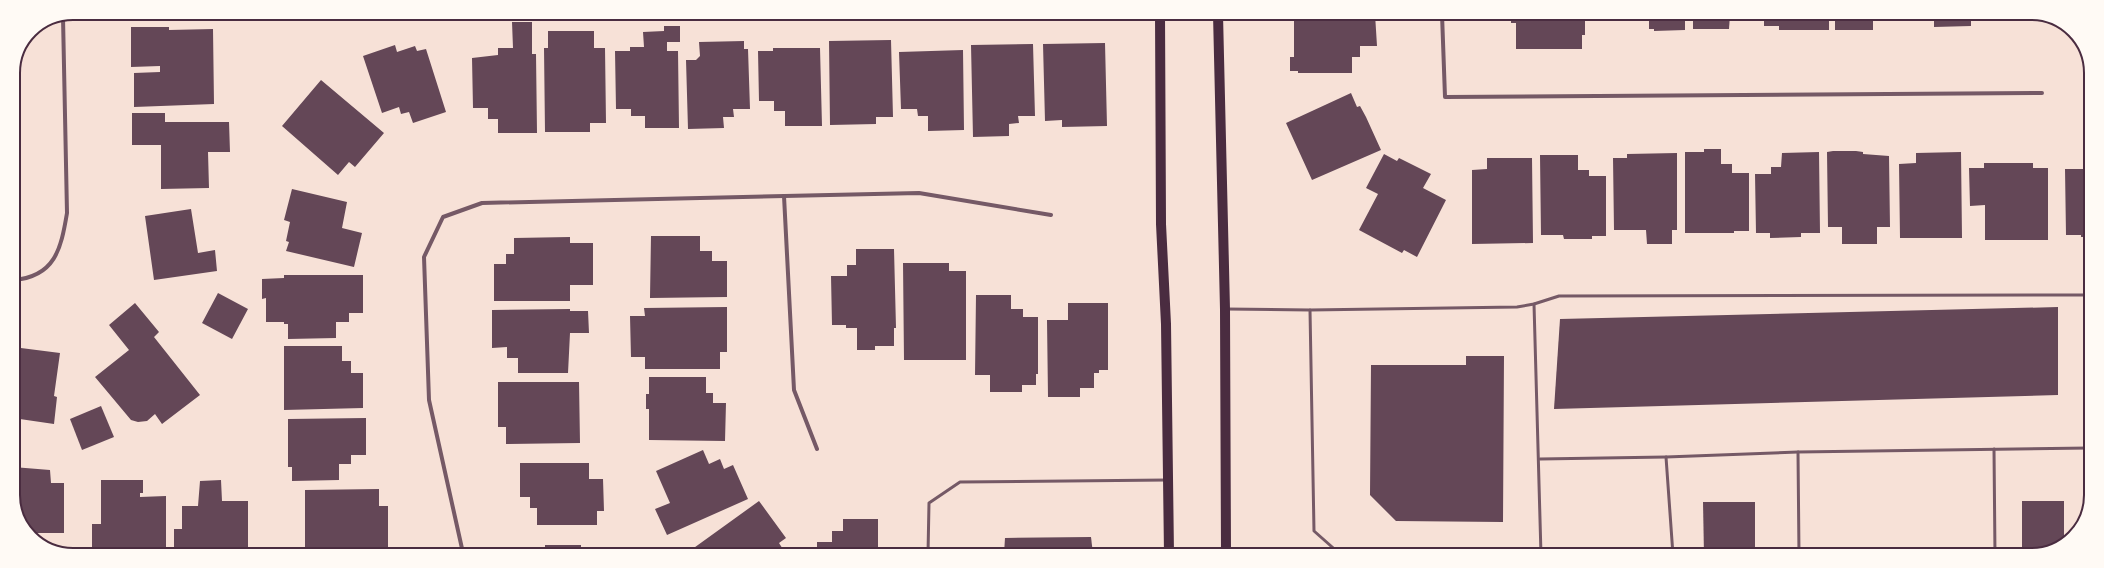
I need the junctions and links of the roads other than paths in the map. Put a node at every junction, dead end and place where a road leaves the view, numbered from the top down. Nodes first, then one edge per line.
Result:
1 (1160, 20) edge
2 (1218, 20) edge
3 (1442, 20) edge
4 (63, 21) edge
5 (2042, 93) dead end
6 (784, 196) junction
7 (1051, 215) dead end
8 (20, 280) edge
9 (2084, 295) edge
10 (1534, 304) junction
11 (1225, 309) junction
12 (1310, 310) junction
13 (2084, 448) edge
14 (817, 449) dead end
15 (1994, 449) junction
16 (1798, 452) junction
17 (1666, 457) junction
18 (1540, 459) junction
19 (1169, 480) junction
20 (462, 548) edge
21 (928, 548) edge
22 (1169, 548) edge
23 (1226, 548) edge
24 (1333, 548) edge
25 (1541, 548) edge
26 (1672, 548) edge
27 (1799, 548) edge
28 (1995, 548) edge

1 - 19 main road
2 - 11 main road
3 - 5 street
4 - 8 street
6 - 7 street
6 - 14 street
6 - 20 street
9 - 10 lane
10 - 12 lane
10 - 18 lane
11 - 12 lane
11 - 23 main road
12 - 24 lane
13 - 15 lane
15 - 16 lane
15 - 28 lane
16 - 17 lane
16 - 27 lane
17 - 18 lane
17 - 26 lane
18 - 25 lane
19 - 21 lane
19 - 22 main road

